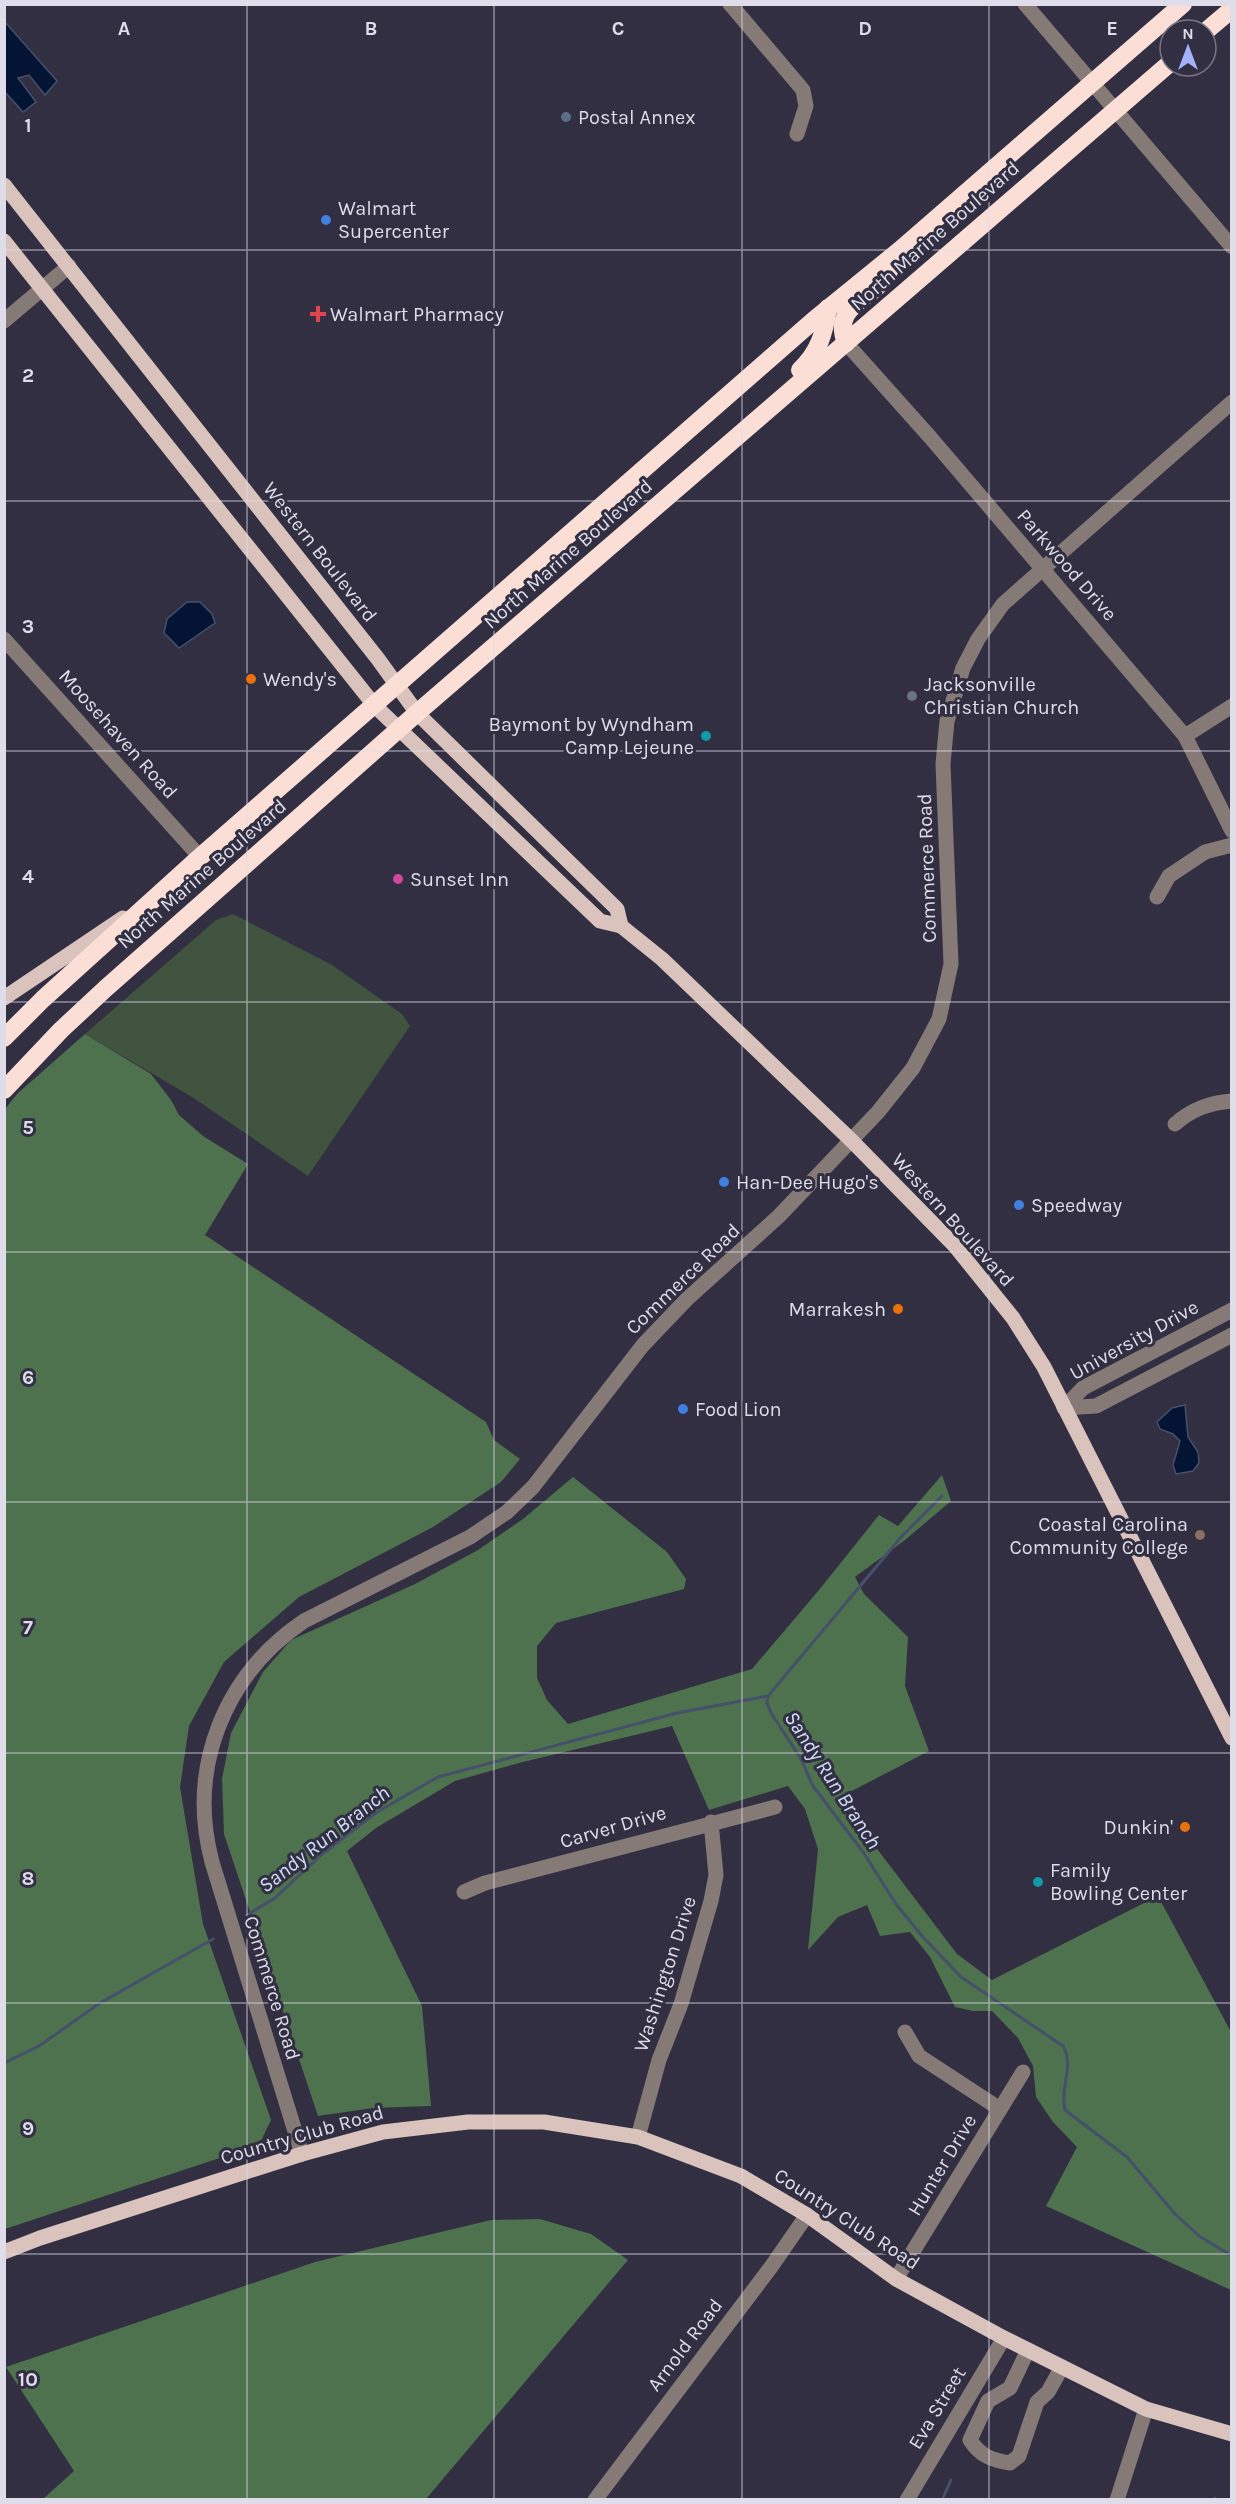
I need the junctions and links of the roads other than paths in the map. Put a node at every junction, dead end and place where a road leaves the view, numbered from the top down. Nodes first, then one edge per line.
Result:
1 (730, 4) edge
2 (1025, 4) edge
3 (1183, 4) edge
4 (1232, 9) edge
5 (1218, 21) edge
6 (1158, 73) edge
7 (1094, 82) junction
8 (1115, 111) junction
9 (797, 134) dead end
10 (4, 185) edge
11 (4, 241) edge
12 (1232, 247) edge
13 (900, 250) junction
14 (69, 266) junction
15 (41, 288) junction
16 (828, 308) junction
17 (4, 321) edge
18 (846, 343) junction
19 (1232, 402) edge
20 (752, 426) junction
21 (1042, 568) junction
22 (4, 639) edge
23 (398, 685) junction
24 (375, 706) junction
25 (1232, 706) edge
26 (417, 713) junction
27 (398, 730) junction
28 (1185, 736) junction
29 (1232, 831) edge
30 (1232, 845) edge
31 (200, 857) junction
32 (156, 897) junction
33 (1157, 897) dead end
34 (621, 926) junction
35 (4, 998) edge
36 (4, 1038) edge
37 (4, 1090) edge
38 (1232, 1101) edge
39 (1175, 1124) dead end
40 (851, 1140) junction
41 (1232, 1310) edge
42 (1232, 1335) edge
43 (1064, 1408) junction
44 (1232, 1738) edge
45 (774, 1807) dead end
46 (711, 1822) junction
47 (464, 1892) dead end
48 (905, 2032) dead end
49 (1023, 2072) dead end
50 (1000, 2109) junction
51 (638, 2137) junction
52 (302, 2154) junction
53 (807, 2214) junction
54 (4, 2252) edge
55 (896, 2279) junction
56 (1004, 2338) junction
57 (1029, 2350) junction
58 (1062, 2367) junction
59 (1146, 2409) junction
60 (1232, 2434) edge
61 (595, 2499) edge
62 (907, 2499) edge
63 (1117, 2499) edge

1 - 9 street
2 - 7 street
3 - 7 highway, North Marine Boulevard
4 - 5 highway
6 - 8 highway, North Marine Boulevard
7 - 8 street
7 - 13 highway, North Marine Boulevard
8 - 12 street
8 - 18 highway, North Marine Boulevard
10 - 14 main road, Western Boulevard
11 - 15 main road, Western Boulevard
13 - 16 highway, North Marine Boulevard
13 - 18 highway
14 - 15 street
14 - 23 main road, Western Boulevard
15 - 17 street
15 - 24 main road, Western Boulevard
16 - 20 highway
16 - 23 highway, North Marine Boulevard
18 - 20 highway, North Marine Boulevard
18 - 21 street, Parkwood Drive
19 - 21 street, Commerce Road
20 - 26 highway, North Marine Boulevard
21 - 28 street, Parkwood Drive
21 - 40 street, Commerce Road
22 - 31 street, Moosehaven Road
23 - 24 highway, North Marine Boulevard
23 - 26 main road, Western Boulevard
24 - 27 main road, Western Boulevard
24 - 31 highway, North Marine Boulevard
25 - 28 street
26 - 27 highway, North Marine Boulevard
26 - 34 main road, Western Boulevard
27 - 34 main road, Western Boulevard
27 - 37 highway, North Marine Boulevard
28 - 29 street, Parkwood Drive
30 - 33 street
31 - 32 highway, North Marine Boulevard
32 - 35 main road, North Marine Boulevard
32 - 36 highway
34 - 40 main road, Western Boulevard
38 - 39 street
40 - 43 main road, Western Boulevard
40 - 52 street, Commerce Road
41 - 43 street, University Drive
42 - 43 street, University Drive
43 - 44 main road, Western Boulevard
45 - 46 street, Carver Drive
46 - 47 street, Carver Drive
46 - 51 street, Washington Drive
48 - 50 street
49 - 50 street, Hunter Drive
50 - 55 street, Hunter Drive
51 - 52 main road, Country Club Road
51 - 53 main road, Country Club Road
52 - 54 main road, Country Club Road
53 - 55 main road, Country Club Road
53 - 61 street, Arnold Road
55 - 56 main road, Country Club Road
56 - 57 main road, Country Club Road
56 - 62 street, Eva Street
57 - 58 main road, Country Club Road
57 - 58 street
58 - 59 main road, Country Club Road
59 - 60 main road, Country Club Road
59 - 63 street

